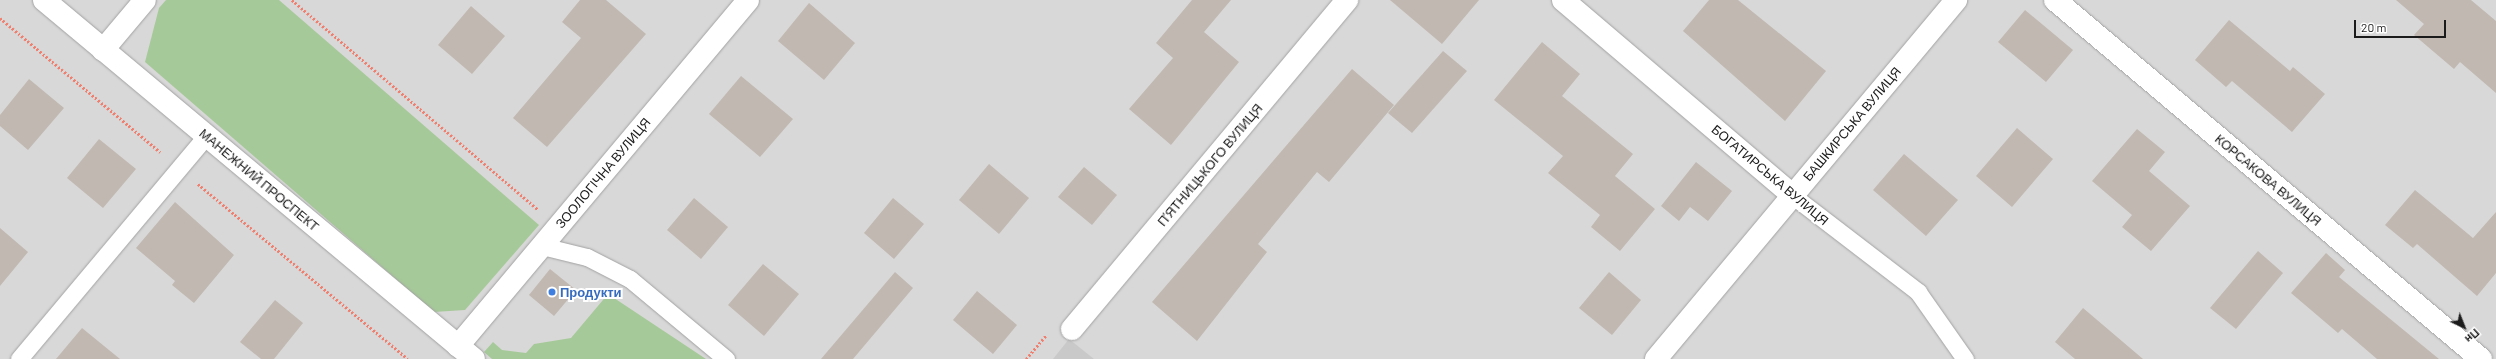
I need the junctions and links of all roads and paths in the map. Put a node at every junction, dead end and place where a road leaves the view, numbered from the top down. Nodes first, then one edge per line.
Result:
1 (44, 0) edge
2 (145, 0) edge
3 (292, 0) edge
4 (748, 0) edge
5 (1347, 0) edge
6 (1563, 0) edge
7 (1956, 0) edge
8 (2055, 0) edge
9 (0, 18) edge
10 (103, 50) junction
11 (206, 136) junction
12 (179, 168) junction
13 (1793, 196) junction
14 (558, 226) junction
15 (542, 246) junction
16 (1072, 329) dead end
17 (466, 352) edge
18 (19, 359) edge
19 (408, 359) edge
20 (726, 359) edge
21 (1656, 359) edge
22 (1965, 359) edge
23 (2481, 359) edge

1 - 10 street, МАНЕЖНИЙ ПРОСПЕКТ
2 - 10 street
3 - 14 path
4 - 14 street, ЗООЛОГІЧНА ВУЛИЦЯ
5 - 16 street, П’ЯТНИЦЬКОГО ВУЛИЦЯ
6 - 13 street, БОГАТИРСЬКА ВУЛИЦЯ
7 - 13 street, БАШКИРСЬКА ВУЛИЦЯ
8 - 23 street, КОРСАКОВА ВУЛИЦЯ
9 - 12 path
10 - 11 street, МАНЕЖНИЙ ПРОСПЕКТ
11 - 12 lane
11 - 17 street, МАНЕЖНИЙ ПРОСПЕКТ
12 - 18 lane
12 - 19 path
13 - 21 street, БАШКИРСЬКА ВУЛИЦЯ
13 - 22 lane, БОГАТИРСЬКА ВУЛИЦЯ
14 - 15 street, ЗООЛОГІЧНА ВУЛИЦЯ
15 - 17 street, ЗООЛОГІЧНА ВУЛИЦЯ
15 - 20 lane

